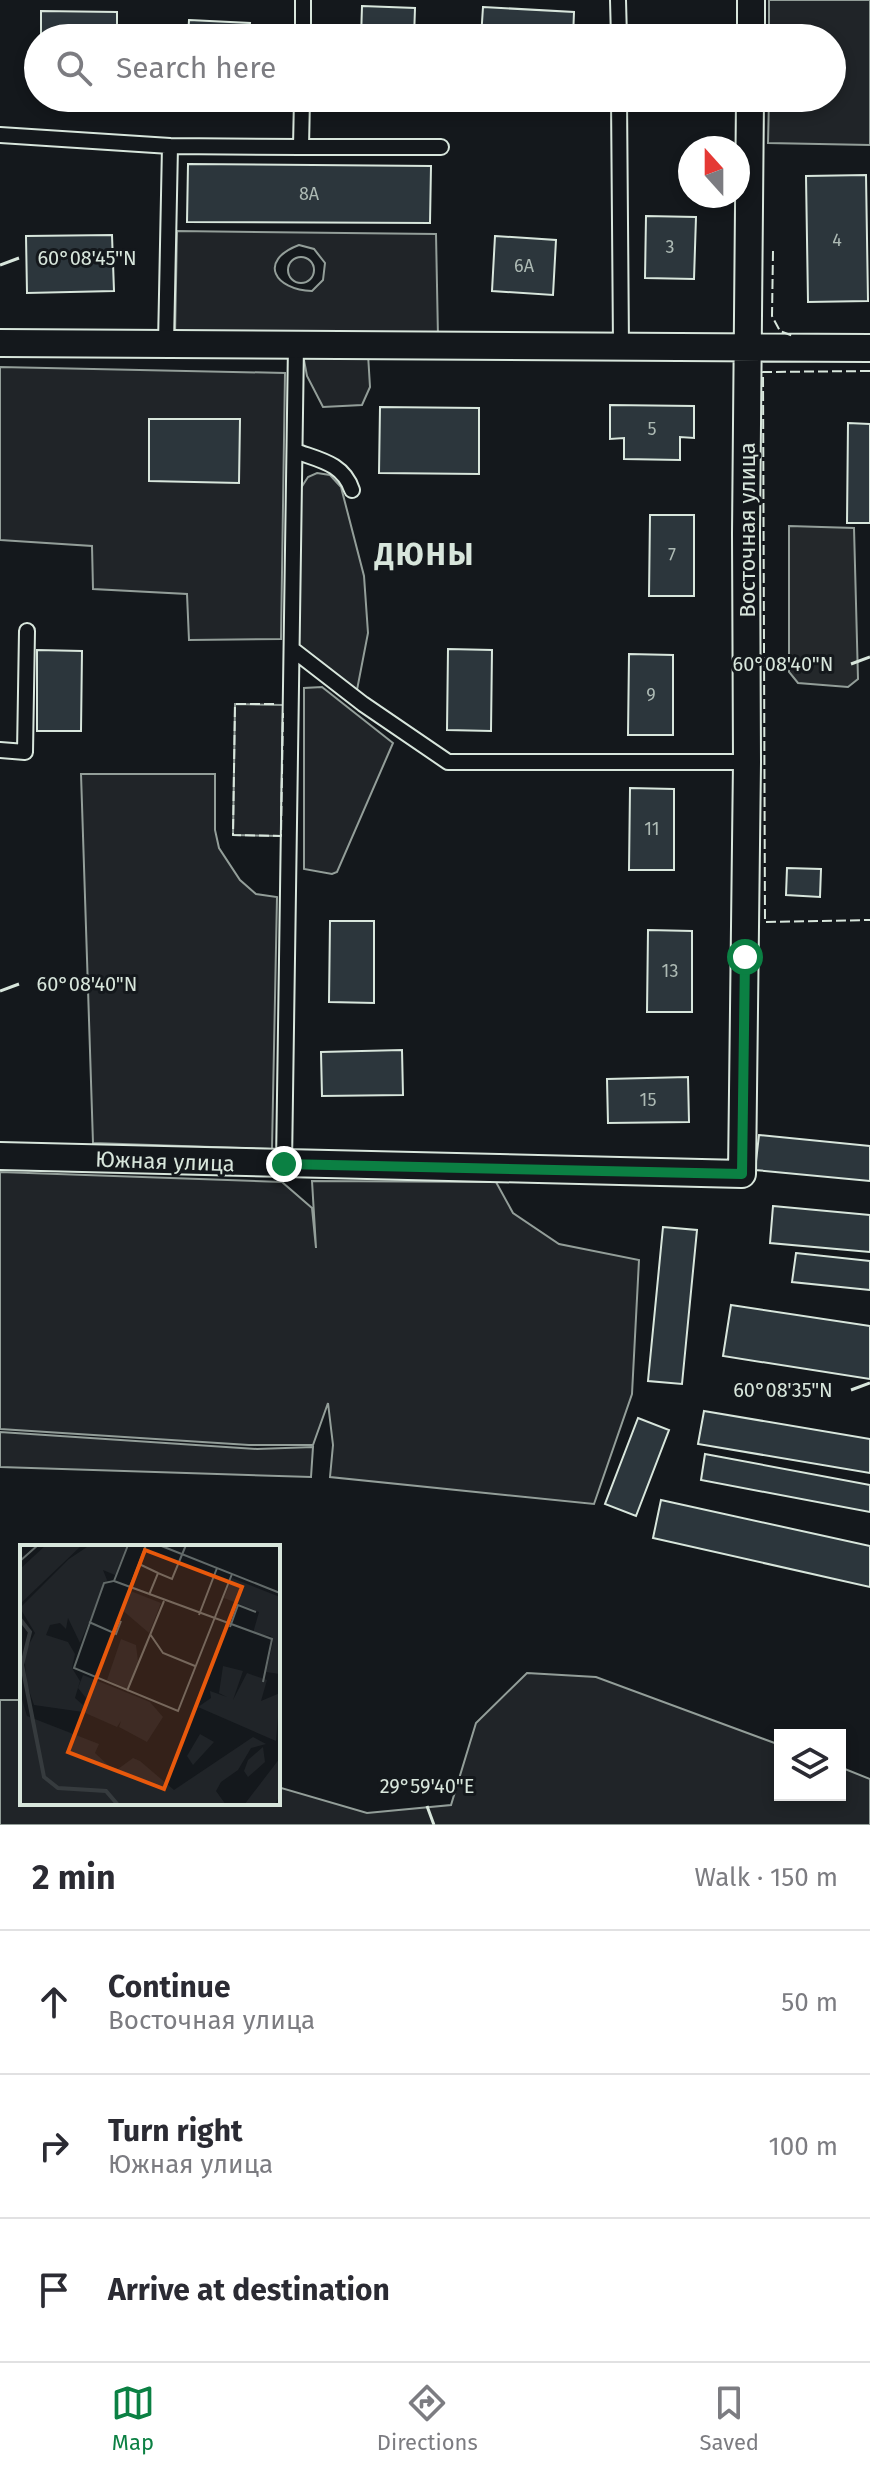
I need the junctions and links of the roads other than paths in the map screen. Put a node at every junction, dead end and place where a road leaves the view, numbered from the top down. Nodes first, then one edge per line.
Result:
1 (303, 0) edge
2 (618, 0) edge
3 (751, 0) edge
4 (303, 24) edge
5 (619, 24) edge
6 (751, 24) edge
7 (302, 112) edge
8 (619, 112) edge
9 (750, 112) edge
10 (0, 135) edge
11 (170, 146) junction
12 (301, 147) junction
13 (441, 147) dead end
14 (0, 343) edge
15 (166, 344) junction
16 (296, 345) junction
17 (621, 347) junction
18 (748, 348) junction
19 (870, 348) edge
20 (295, 451) junction
21 (352, 490) dead end
22 (27, 631) dead end
23 (292, 649) junction
24 (0, 750) edge
25 (747, 762) junction
26 (742, 1154) joint
27 (0, 1156) edge
28 (284, 1164) junction

1 - 4 lane
2 - 5 lane
3 - 6 street
7 - 12 lane
8 - 17 lane
9 - 18 street, Восточная улица
10 - 11 lane
11 - 12 lane
11 - 15 lane
12 - 13 lane
14 - 15 street
15 - 16 street
16 - 17 street
16 - 20 lane
17 - 18 street
18 - 19 street
18 - 25 street, Восточная улица
20 - 21 lane
20 - 23 lane
22 - 24 lane
23 - 25 lane
23 - 28 lane
25 - 26 street, Восточная улица
26 - 28 street, Южная улица
27 - 28 street, Южная улица

